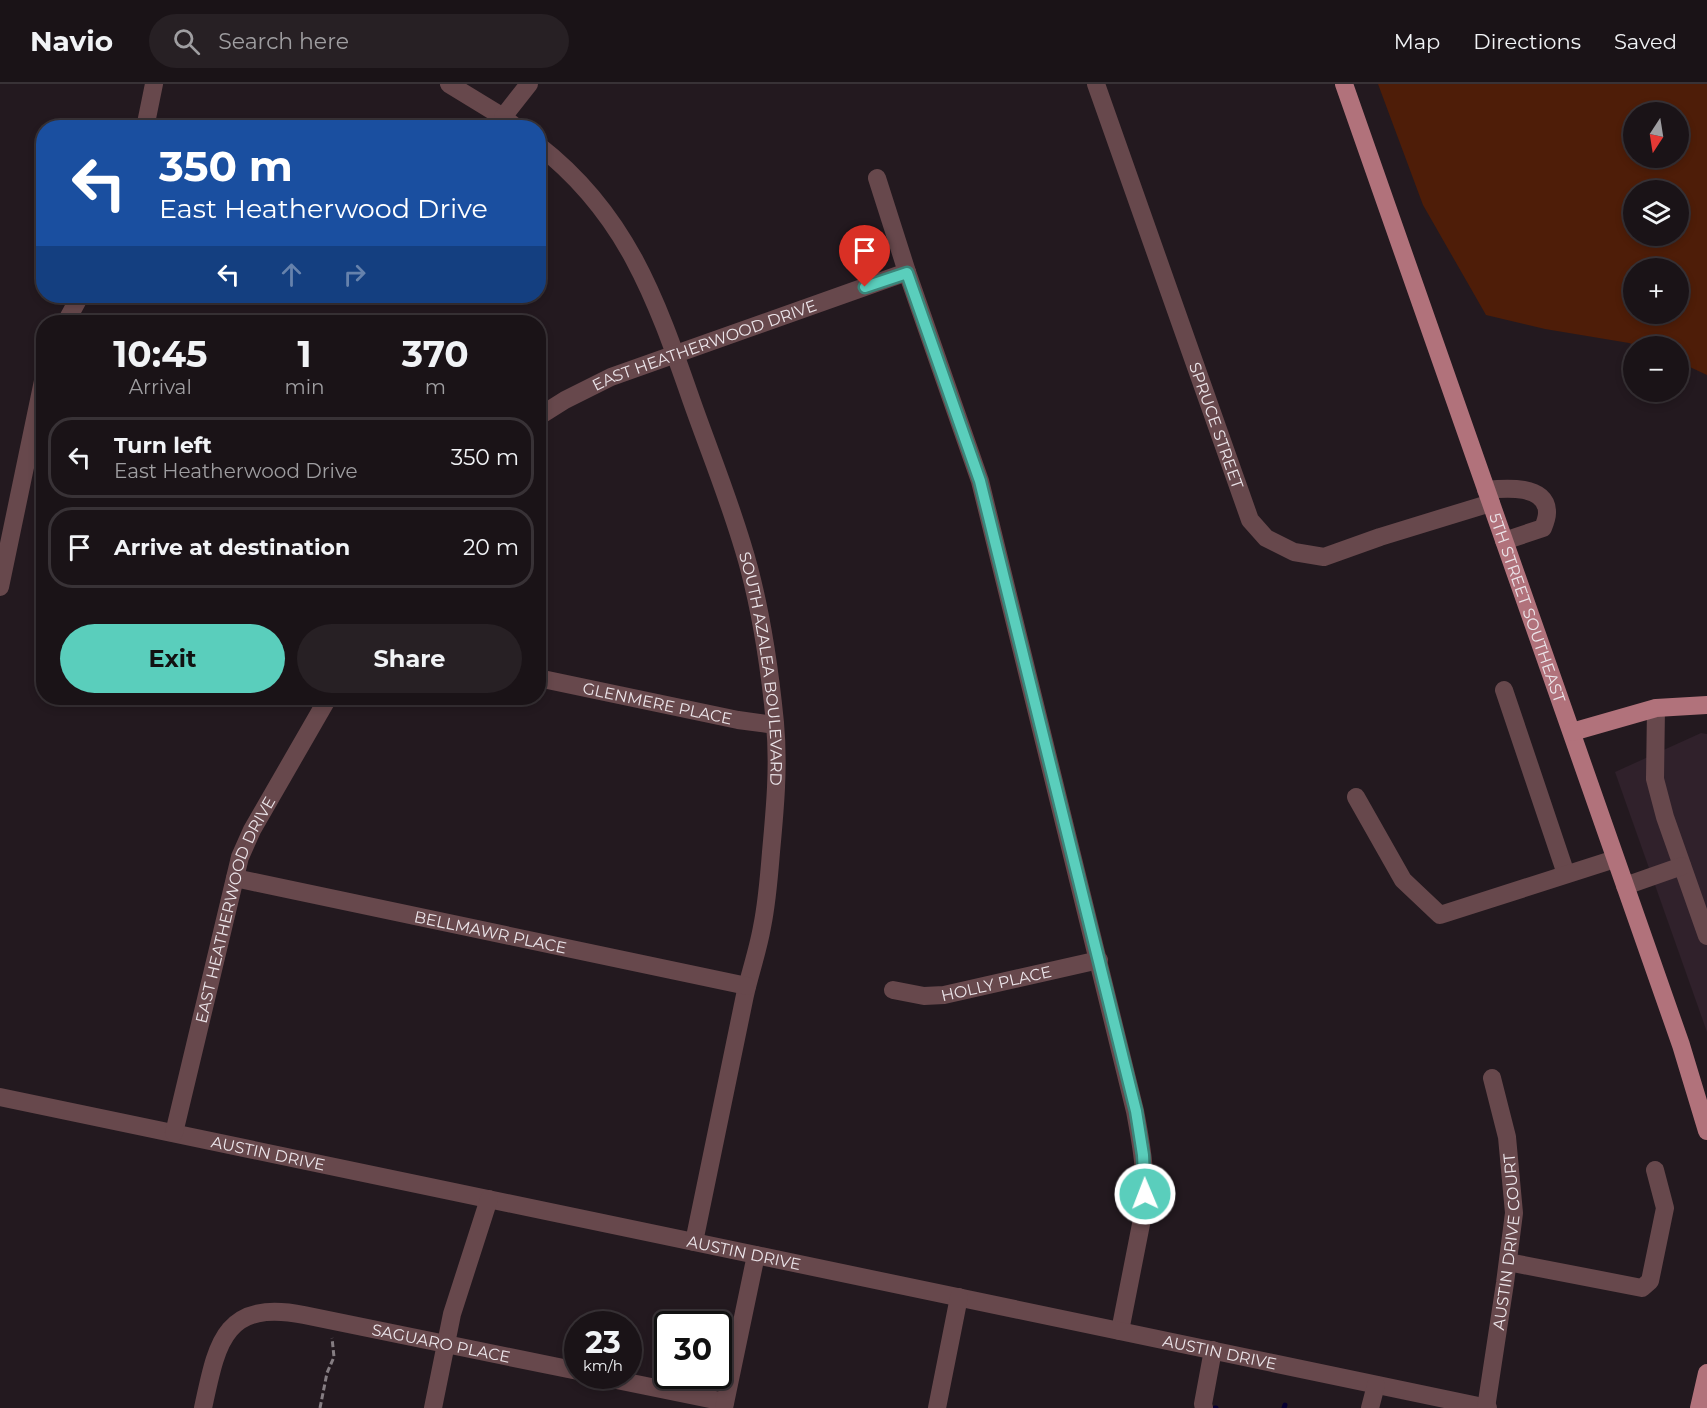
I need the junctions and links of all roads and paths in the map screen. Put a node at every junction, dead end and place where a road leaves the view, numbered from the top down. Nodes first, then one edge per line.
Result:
1 (154, 84) edge
2 (449, 84) edge
3 (529, 84) edge
4 (1096, 84) edge
5 (1344, 84) edge
6 (147, 120) edge
7 (507, 120) edge
8 (511, 120) edge
9 (546, 151) edge
10 (877, 178) dead end
11 (907, 273) junction
12 (675, 355) junction
13 (546, 412) edge
14 (36, 414) edge
15 (1488, 496) junction
16 (1504, 541) junction
17 (0, 587) edge
18 (546, 680) edge
19 (1504, 690) dead end
20 (324, 705) edge
21 (1707, 705) edge
22 (1656, 708) junction
23 (775, 725) junction
24 (1572, 732) junction
25 (1356, 796) dead end
26 (1615, 859) junction
27 (1682, 866) junction
28 (1566, 874) junction
29 (235, 878) junction
30 (1625, 886) junction
31 (1707, 936) edge
32 (1099, 960) junction
33 (747, 986) junction
34 (893, 990) dead end
35 (1492, 1078) dead end
36 (0, 1097) edge
37 (1707, 1131) edge
38 (174, 1133) junction
39 (1655, 1170) dead end
40 (489, 1199) junction
41 (694, 1242) junction
42 (756, 1255) junction
43 (1508, 1262) junction
44 (959, 1297) junction
45 (336, 1321) junction
46 (1120, 1331) junction
47 (446, 1343) junction
48 (1213, 1350) junction
49 (564, 1368) edge
50 (1707, 1373) edge
51 (1376, 1384) junction
52 (642, 1386) edge
53 (725, 1405) edge
54 (203, 1408) edge
55 (320, 1408) edge
56 (432, 1408) edge
57 (938, 1408) edge
58 (1204, 1408) edge
59 (1370, 1408) edge
60 (1487, 1408) edge
61 (1699, 1408) edge

1 - 6 street
2 - 7 street
3 - 8 street
4 - 15 street, SPRUCE STREET
5 - 15 main road, 5TH STREET SOUTHEAST
9 - 12 street, SOUTH AZALEA BOULEVARD
10 - 11 street
11 - 12 street, EAST HEATHERWOOD DRIVE
11 - 32 street
12 - 13 street, EAST HEATHERWOOD DRIVE
12 - 23 street, SOUTH AZALEA BOULEVARD
14 - 17 street
15 - 16 main road, 5TH STREET SOUTHEAST
15 - 16 street, SPRUCE STREET
16 - 24 main road, 5TH STREET SOUTHEAST
18 - 23 street, GLENMERE PLACE
19 - 28 street
20 - 29 street, EAST HEATHERWOOD DRIVE
21 - 22 main road
22 - 24 main road
22 - 27 street
23 - 33 street, SOUTH AZALEA BOULEVARD
24 - 26 main road, 5TH STREET SOUTHEAST
25 - 28 street
26 - 28 street
26 - 30 main road, 5TH STREET SOUTHEAST
27 - 30 street
27 - 31 street
29 - 33 street, BELLMAWR PLACE
29 - 38 street, EAST HEATHERWOOD DRIVE
30 - 37 main road, 5TH STREET SOUTHEAST
32 - 34 street, HOLLY PLACE
32 - 46 street
33 - 41 street, SOUTH AZALEA BOULEVARD
35 - 43 street, AUSTIN DRIVE COURT
36 - 38 street, AUSTIN DRIVE
38 - 40 street, AUSTIN DRIVE
39 - 43 street
40 - 41 street, AUSTIN DRIVE
40 - 47 street
41 - 42 street, AUSTIN DRIVE
42 - 44 street, AUSTIN DRIVE
42 - 53 street
43 - 60 street, AUSTIN DRIVE COURT
44 - 46 street, AUSTIN DRIVE
44 - 57 street
45 - 47 street, SAGUARO PLACE
45 - 54 street, SAGUARO PLACE
45 - 55 path
46 - 48 street, AUSTIN DRIVE
47 - 49 street, SAGUARO PLACE
47 - 56 street
48 - 51 street, AUSTIN DRIVE
48 - 58 street
50 - 61 main road
51 - 59 street
51 - 60 street, AUSTIN DRIVE
52 - 53 street

